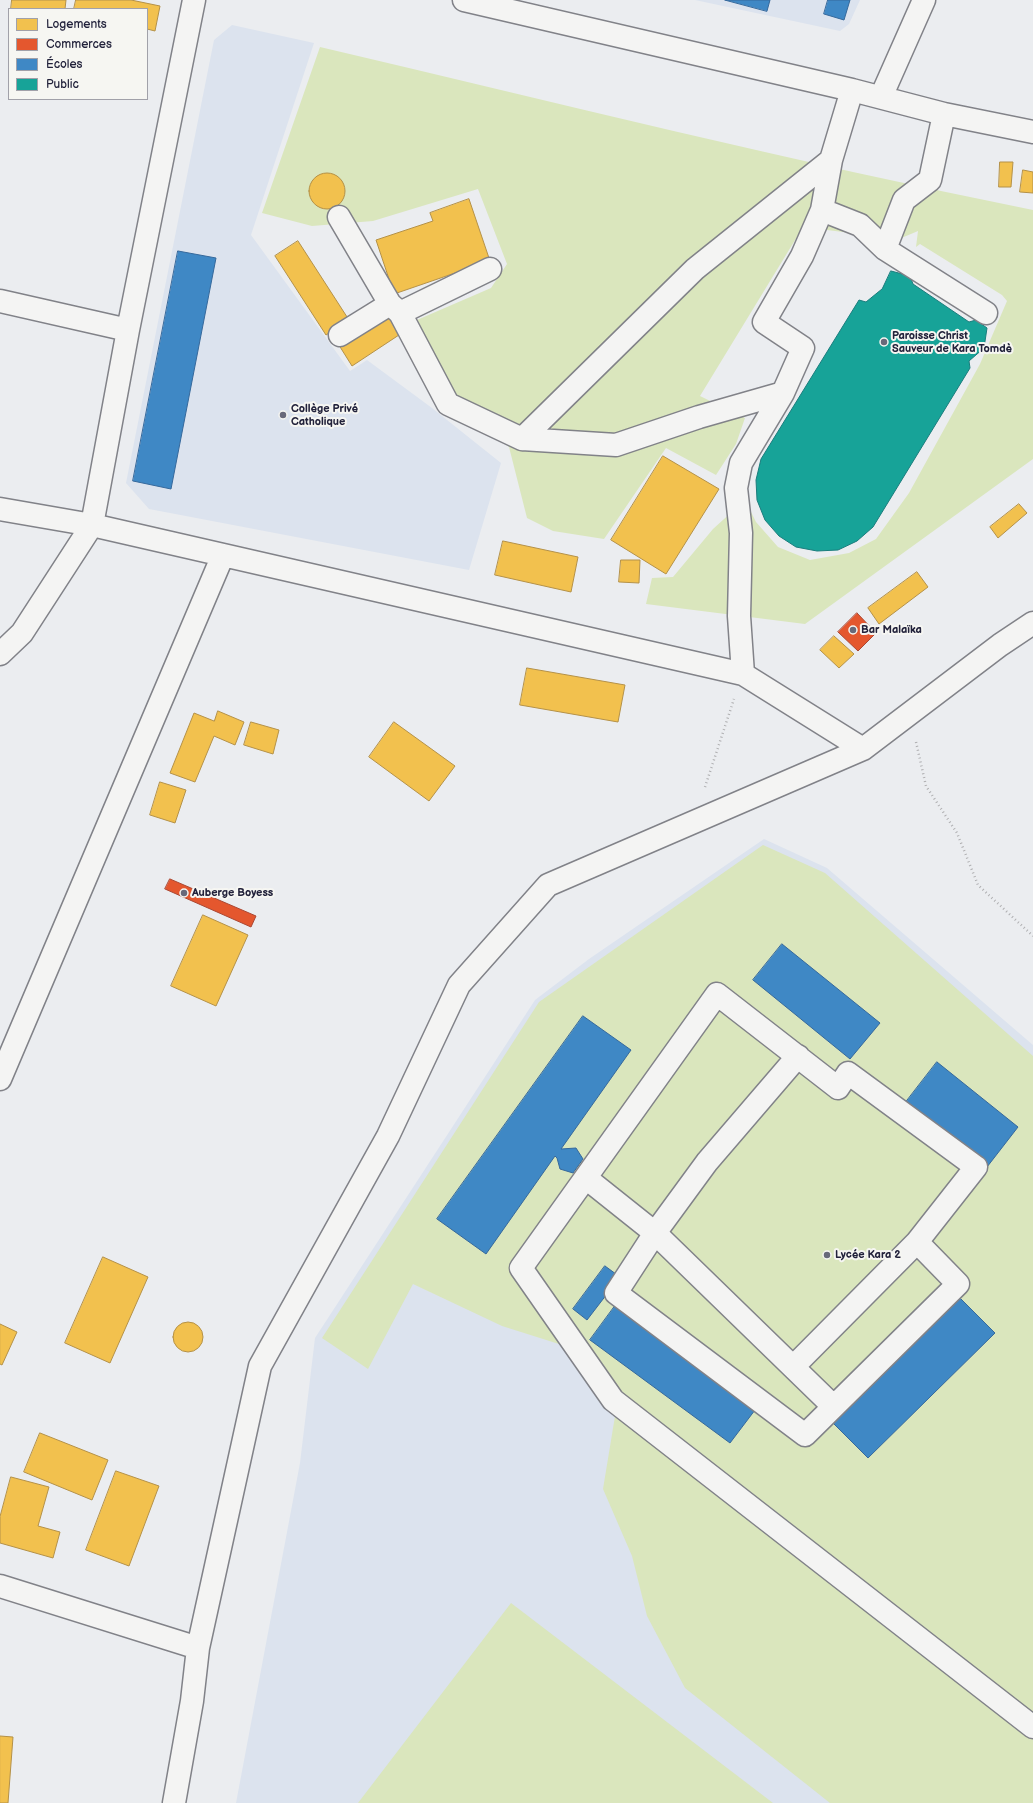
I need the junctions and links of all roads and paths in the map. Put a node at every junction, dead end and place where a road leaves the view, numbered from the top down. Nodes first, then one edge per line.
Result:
1 (194, 0) edge
2 (464, 0) edge
3 (924, 0) edge
4 (852, 90) junction
5 (881, 97) junction
6 (944, 114) junction
7 (1033, 132) edge
8 (831, 160) junction
9 (822, 210) junction
10 (339, 217) dead end
11 (885, 249) junction
12 (490, 269) dead end
13 (0, 301) edge
14 (395, 308) junction
15 (986, 313) dead end
16 (128, 330) junction
17 (340, 335) dead end
18 (783, 393) junction
19 (522, 439) junction
20 (0, 510) edge
21 (92, 525) junction
22 (223, 555) junction
23 (1033, 624) edge
24 (0, 654) edge
25 (743, 674) junction
26 (910, 714) junction
27 (863, 749) junction
28 (693, 822) junction
29 (1033, 936) edge
30 (798, 1056) junction
31 (0, 1079) edge
32 (586, 1178) junction
33 (655, 1233) junction
34 (917, 1242) junction
35 (793, 1367) junction
36 (833, 1406) junction
37 (0, 1586) edge
38 (198, 1648) junction
39 (1033, 1727) edge
40 (174, 1803) edge

1 - 16 street
2 - 4 street
3 - 5 street
4 - 5 street
4 - 8 street
5 - 6 street
6 - 7 street
6 - 11 street
8 - 9 street
8 - 19 street
9 - 11 street
9 - 18 street
10 - 14 street
11 - 15 street
12 - 14 street
13 - 16 street
14 - 17 street
14 - 19 street
16 - 21 street
18 - 19 street
18 - 25 street
20 - 21 street
21 - 22 street
21 - 24 street
22 - 25 street
22 - 31 street
23 - 26 street
25 - 27 street
25 - 28 path
26 - 27 street
26 - 29 path
27 - 28 street
28 - 38 street
30 - 32 street
30 - 33 street
30 - 34 street
32 - 33 street
32 - 39 street
33 - 35 street
33 - 36 street
34 - 35 street
34 - 36 street
35 - 36 street
37 - 38 street
38 - 40 street

